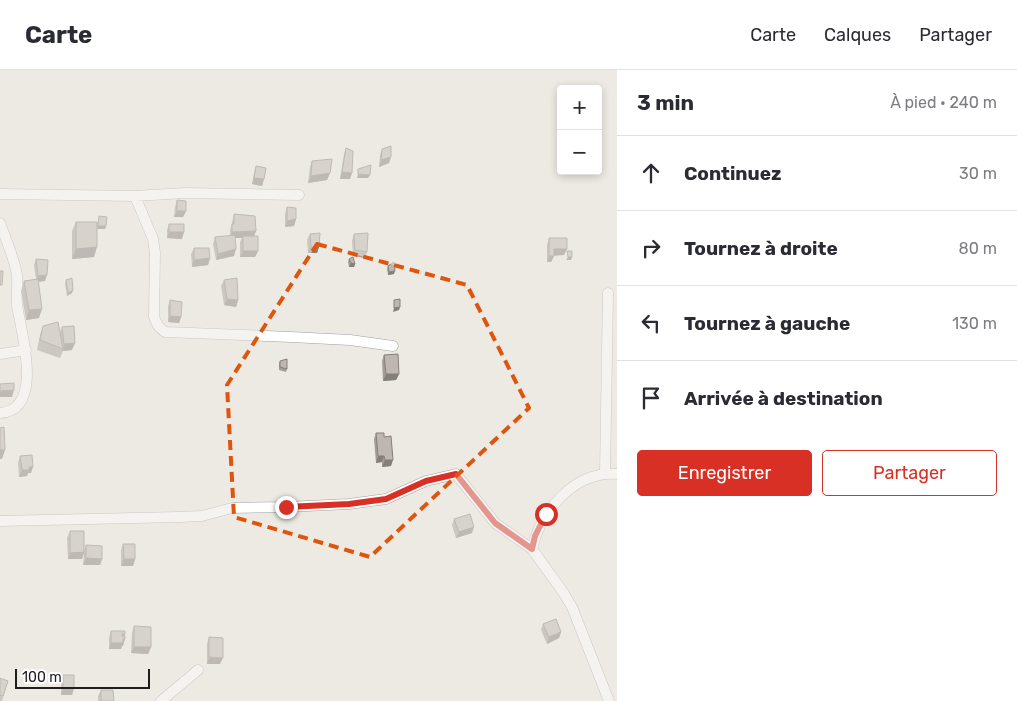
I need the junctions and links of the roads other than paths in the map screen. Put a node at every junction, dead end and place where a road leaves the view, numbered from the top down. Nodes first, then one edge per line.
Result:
1 (0, 194) edge
2 (299, 195) dead end
3 (135, 196) junction
4 (0, 223) edge
5 (608, 293) dead end
6 (393, 346) dead end
7 (26, 350) junction
8 (0, 354) edge
9 (0, 413) edge
10 (605, 474) junction
11 (617, 474) edge
12 (0, 521) edge
13 (532, 549) junction
14 (198, 670) dead end
15 (161, 701) edge
16 (609, 701) edge

1 - 3 street
2 - 3 street
3 - 6 street
4 - 7 street
5 - 10 street
7 - 8 street
7 - 9 street
10 - 11 street
10 - 13 street
12 - 13 street
13 - 16 street
14 - 15 street

